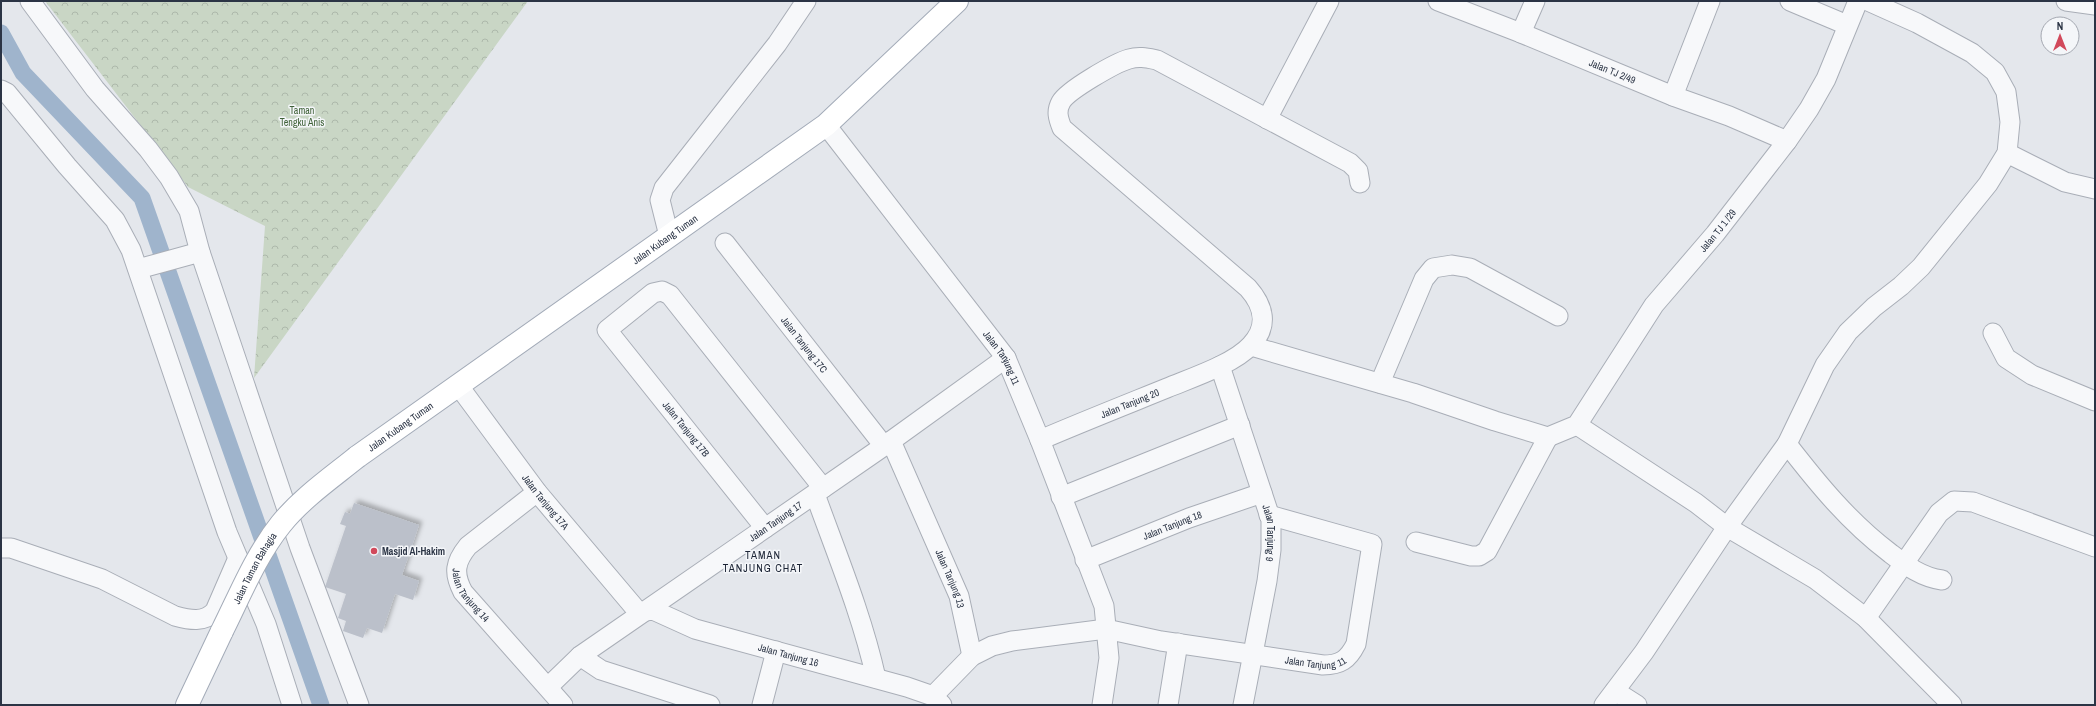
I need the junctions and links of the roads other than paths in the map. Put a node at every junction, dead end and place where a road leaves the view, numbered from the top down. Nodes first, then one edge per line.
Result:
1 (30, 1) edge
2 (806, 1) edge
3 (957, 1) edge
4 (1329, 1) edge
5 (1438, 1) edge
6 (1535, 1) edge
7 (1710, 1) edge
8 (1790, 1) edge
9 (1858, 1) edge
10 (1868, 1) edge
11 (2066, 1) edge
12 (2095, 5) edge
13 (1847, 25) junction
14 (1521, 33) junction
15 (1, 90) edge
16 (1673, 96) junction
17 (1267, 119) junction
18 (826, 126) junction
19 (1787, 141) junction
20 (2007, 153) junction
21 (1360, 183) dead end
22 (2095, 189) edge
23 (669, 236) junction
24 (725, 244) dead end
25 (200, 252) junction
26 (144, 267) junction
27 (1558, 316) dead end
28 (1993, 334) dead end
29 (1251, 346) junction
30 (1006, 358) junction
31 (1220, 366) junction
32 (1380, 383) junction
33 (458, 385) junction
34 (2095, 401) edge
35 (1240, 425) junction
36 (1577, 425) junction
37 (1548, 437) junction
38 (1040, 440) junction
39 (888, 444) junction
40 (1787, 444) junction
41 (357, 458) joint
42 (819, 491) junction
43 (537, 492) junction
44 (1262, 493) junction
45 (1061, 496) junction
46 (1269, 515) junction
47 (1727, 527) junction
48 (765, 528) junction
49 (1416, 542) dead end
50 (2095, 547) edge
51 (1, 548) edge
52 (238, 558) junction
53 (1085, 560) junction
54 (1904, 564) junction
55 (1942, 580) dead end
56 (642, 613) junction
57 (1866, 618) junction
58 (1106, 629) junction
59 (1178, 643) junction
60 (776, 652) junction
61 (1253, 654) junction
62 (580, 656) junction
63 (972, 656) junction
64 (876, 678) junction
65 (548, 687) junction
66 (1609, 698) edge
67 (937, 700) edge
68 (187, 705) edge
69 (292, 705) edge
70 (359, 705) edge
71 (563, 705) edge
72 (710, 705) edge
73 (762, 705) edge
74 (1102, 705) edge
75 (1168, 705) edge
76 (1243, 705) edge
77 (1637, 705) edge
78 (1952, 705) edge

1 - 25 street
2 - 23 street
3 - 18 main road, Jalan Kubang Tuman
4 - 17 street
5 - 14 street, Jalan TJ 2/49
6 - 14 street
7 - 16 street
8 - 13 street
9 - 13 street, Jalan TJ 1 /29
10 - 20 street
11 - 12 street
13 - 19 street, Jalan TJ 1 /29
14 - 16 street, Jalan TJ 2/49
15 - 26 street
16 - 19 street, Jalan TJ 2/49
17 - 21 street
17 - 29 street
18 - 23 main road, Jalan Kubang Tuman
18 - 30 street, Jalan Tanjung 11
19 - 36 street, Jalan TJ 1 /29
20 - 22 street
20 - 40 street
23 - 33 main road, Jalan Kubang Tuman
24 - 39 street, Jalan Tanjung 17C
25 - 26 street
25 - 70 street
26 - 52 street
27 - 32 street
28 - 34 street
29 - 31 street, Jalan Tanjung 20
29 - 32 street
30 - 38 street, Jalan Tanjung 11
30 - 39 street, Jalan Tanjung 17
31 - 35 street, Jalan Tanjung 9
31 - 38 street, Jalan Tanjung 20
32 - 37 street
33 - 41 main road, Jalan Kubang Tuman
33 - 43 street, Jalan Tanjung 17A
35 - 44 street, Jalan Tanjung 9
35 - 45 street
36 - 37 street
36 - 47 street
37 - 49 street
38 - 45 street, Jalan Tanjung 11
39 - 42 street, Jalan Tanjung 17
39 - 63 street, Jalan Tanjung 13
40 - 47 street
40 - 54 street
41 - 68 main road, Jalan Taman Bahagia, bridge
42 - 48 street, Jalan Tanjung 17
42 - 48 street, Jalan Tanjung 17B
42 - 64 street
43 - 56 street, Jalan Tanjung 17A
43 - 65 street, Jalan Tanjung 14
44 - 46 street, Jalan Tanjung 9
44 - 53 street, Jalan Tanjung 18
45 - 53 street, Jalan Tanjung 11
46 - 61 street, Jalan Tanjung 9
46 - 61 street, Jalan Tanjung 11
47 - 57 street
47 - 66 street
48 - 56 street, Jalan Tanjung 17
50 - 54 street
51 - 52 street
52 - 69 street
53 - 58 street, Jalan Tanjung 11
54 - 55 street
54 - 57 street
56 - 60 street, Jalan Tanjung 16
56 - 62 street, Jalan Tanjung 17
57 - 78 street
58 - 59 street, Jalan Tanjung 11
58 - 63 street
58 - 74 street, Jalan Tanjung 11
59 - 61 street, Jalan Tanjung 11
59 - 75 street
60 - 64 street, Jalan Tanjung 16
60 - 73 street
61 - 76 street, Jalan Tanjung 9
62 - 65 street, Jalan Tanjung 17
62 - 72 street
63 - 67 street
64 - 67 street, Jalan Tanjung 16
65 - 71 street, Jalan Tanjung 14
66 - 77 street

